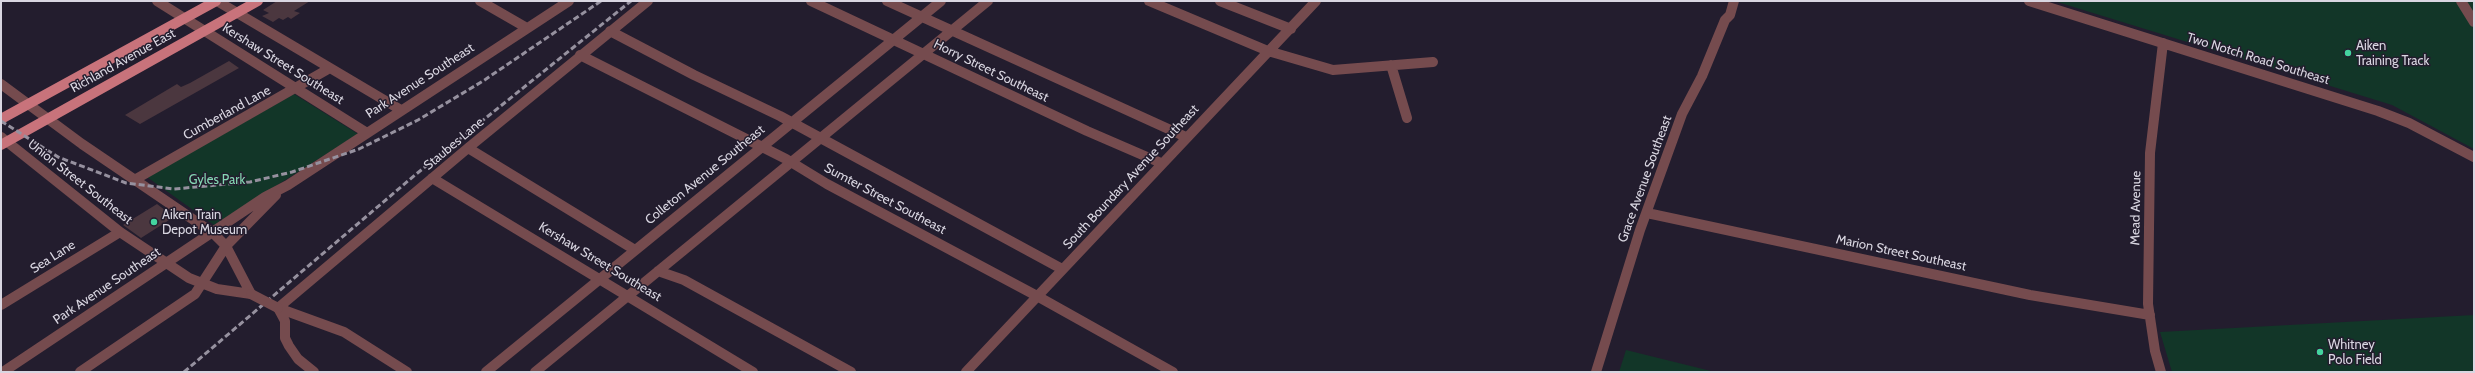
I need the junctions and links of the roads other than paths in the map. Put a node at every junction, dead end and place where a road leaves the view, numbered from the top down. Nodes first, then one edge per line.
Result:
1 (157, 1) edge
2 (216, 1) edge
3 (258, 1) edge
4 (480, 1) edge
5 (648, 1) edge
6 (811, 1) edge
7 (887, 1) edge
8 (942, 1) edge
9 (988, 1) edge
10 (1149, 1) edge
11 (1220, 1) edge
12 (1316, 1) edge
13 (1734, 1) edge
14 (2029, 1) edge
15 (2461, 1) edge
16 (561, 2) edge
17 (237, 13) junction
18 (922, 17) junction
19 (185, 18) junction
20 (2474, 22) edge
21 (527, 28) junction
22 (1291, 29) junction
23 (952, 30) junction
24 (205, 31) junction
25 (610, 31) junction
26 (893, 40) junction
27 (2164, 43) junction
28 (1268, 51) junction
29 (924, 53) junction
30 (580, 56) junction
31 (1433, 62) dead end
32 (1391, 66) junction
33 (330, 68) junction
34 (1, 84) edge
35 (297, 89) junction
36 (29, 104) junction
37 (401, 110) junction
38 (48, 118) junction
39 (1407, 118) dead end
40 (1, 119) edge
41 (792, 123) junction
42 (367, 133) junction
43 (1186, 137) junction
44 (821, 139) junction
45 (3, 141) edge
46 (761, 147) junction
47 (468, 148) junction
48 (2474, 157) edge
49 (791, 162) junction
50 (1161, 163) junction
51 (432, 178) junction
52 (136, 179) junction
53 (288, 185) junction
54 (1647, 212) junction
55 (120, 232) junction
56 (213, 232) junction
57 (226, 246) junction
58 (635, 250) junction
59 (168, 263) junction
60 (1062, 269) junction
61 (658, 271) junction
62 (601, 279) junction
63 (202, 284) junction
64 (251, 294) junction
65 (630, 296) junction
66 (1037, 296) junction
67 (1, 305) edge
68 (278, 308) junction
69 (2150, 315) junction
70 (3, 372) edge
71 (80, 372) edge
72 (314, 372) edge
73 (407, 372) edge
74 (486, 372) edge
75 (536, 372) edge
76 (753, 372) edge
77 (851, 372) edge
78 (966, 372) edge
79 (1173, 372) edge
80 (1596, 372) edge
81 (2161, 372) edge

1 - 19 street, Kershaw Street Southeast
2 - 17 street, Kershaw Street Southeast
2 - 19 main road, Richland Avenue East
3 - 17 main road, Richland Avenue East
4 - 21 street
5 - 25 street, Staubes Lane
6 - 26 street, Horry Street Southeast
7 - 18 street
8 - 18 street, Colleton Avenue Southeast
9 - 23 street
10 - 28 street
11 - 22 street
12 - 22 street, South Boundary Avenue Southeast
13 - 54 street, Grace Avenue Southeast
14 - 27 street, Two Notch Road Southeast
15 - 20 street
16 - 21 street, Park Avenue Southeast
17 - 24 main road, Richland Avenue East
17 - 33 street, Kershaw Street Southeast
18 - 23 street, Horry Street Southeast
18 - 26 street, Colleton Avenue Southeast
19 - 24 street, Kershaw Street Southeast
19 - 36 main road, Richland Avenue East
21 - 37 street, Park Avenue Southeast
22 - 28 street, South Boundary Avenue Southeast
23 - 29 street
23 - 43 street, Horry Street Southeast
24 - 35 street, Kershaw Street Southeast
24 - 38 main road, Richland Avenue East
25 - 30 street, Staubes Lane
25 - 41 street, Sumter Street Southeast
26 - 29 street, Horry Street Southeast
26 - 41 street, Colleton Avenue Southeast
27 - 48 street, Two Notch Road Southeast
27 - 69 street, Mead Avenue
28 - 32 street
28 - 43 street, South Boundary Avenue Southeast
29 - 44 street
29 - 50 street, Horry Street Southeast
30 - 46 street, Sumter Street Southeast
30 - 47 street, Staubes Lane
31 - 32 street
32 - 39 street
33 - 35 street, Cumberland Lane
33 - 37 street, Kershaw Street Southeast
34 - 36 street
35 - 42 street, Kershaw Street Southeast
35 - 52 street, Cumberland Lane
36 - 38 street
36 - 40 main road, Richland Avenue East
37 - 42 street, Park Avenue Southeast
38 - 45 main road, Richland Avenue East
38 - 52 street
41 - 44 street, Sumter Street Southeast
41 - 46 street, Colleton Avenue Southeast
42 - 53 street, Park Avenue Southeast
43 - 50 street, South Boundary Avenue Southeast
44 - 49 street
44 - 60 street, Sumter Street Southeast
45 - 55 street, Union Street Southeast
46 - 49 street, Sumter Street Southeast
46 - 58 street, Colleton Avenue Southeast
47 - 51 street, Staubes Lane
47 - 58 street
49 - 61 street
49 - 66 street, Sumter Street Southeast
50 - 60 street, South Boundary Avenue Southeast
51 - 62 street, Kershaw Street Southeast
51 - 68 street, Staubes Lane
52 - 56 street
53 - 56 street, Park Avenue Southeast
53 - 57 street, Park Avenue Southeast
54 - 69 street, Marion Street Southeast
54 - 80 street, Grace Avenue Southeast
55 - 59 street, Union Street Southeast
55 - 67 street, Sea Lane
56 - 57 street
56 - 59 street, Park Avenue Southeast
57 - 63 street, Park Avenue Southeast
57 - 64 street
58 - 62 street, Colleton Avenue Southeast
59 - 63 street, Union Street Southeast
59 - 70 street, Park Avenue Southeast
60 - 66 street, South Boundary Avenue Southeast
61 - 65 street
61 - 77 street, Kershaw Street Southeast
62 - 65 street, Kershaw Street Southeast
62 - 74 street, Colleton Avenue Southeast
63 - 64 street, Union Street Southeast
63 - 71 street, Park Avenue Southeast
64 - 68 street, Union Street Southeast, bridge
65 - 75 street
65 - 76 street, Kershaw Street Southeast
66 - 78 street, South Boundary Avenue Southeast
66 - 79 street, Sumter Street Southeast
68 - 72 street
68 - 73 street, Union Street Southeast
69 - 81 street, Mead Avenue

